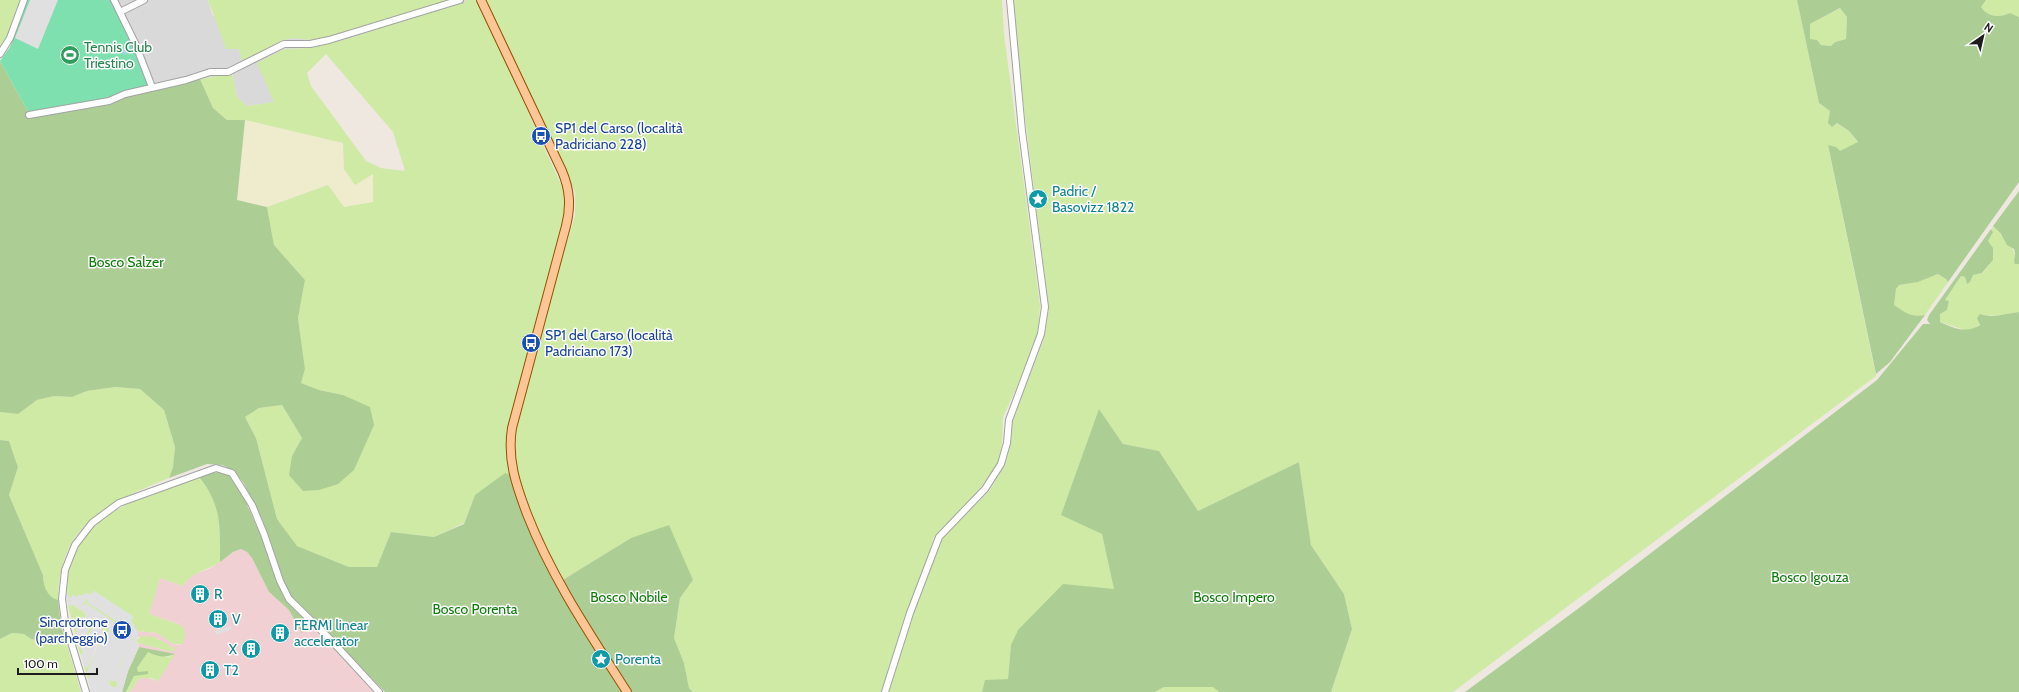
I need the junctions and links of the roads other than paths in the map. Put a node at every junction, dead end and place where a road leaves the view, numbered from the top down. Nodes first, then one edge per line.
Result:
1 (24, 0) edge
2 (114, 0) edge
3 (144, 0) edge
4 (460, 0) edge
5 (481, 0) edge
6 (1010, 0) edge
7 (120, 12) junction
8 (0, 54) edge
9 (152, 87) junction
10 (28, 115) dead end
11 (86, 692) edge
12 (380, 692) edge
13 (627, 692) edge
14 (885, 692) edge

1 - 8 street
2 - 7 street
3 - 7 street
4 - 9 street
5 - 13 main road
6 - 14 street
7 - 9 street
9 - 10 street
11 - 12 street

